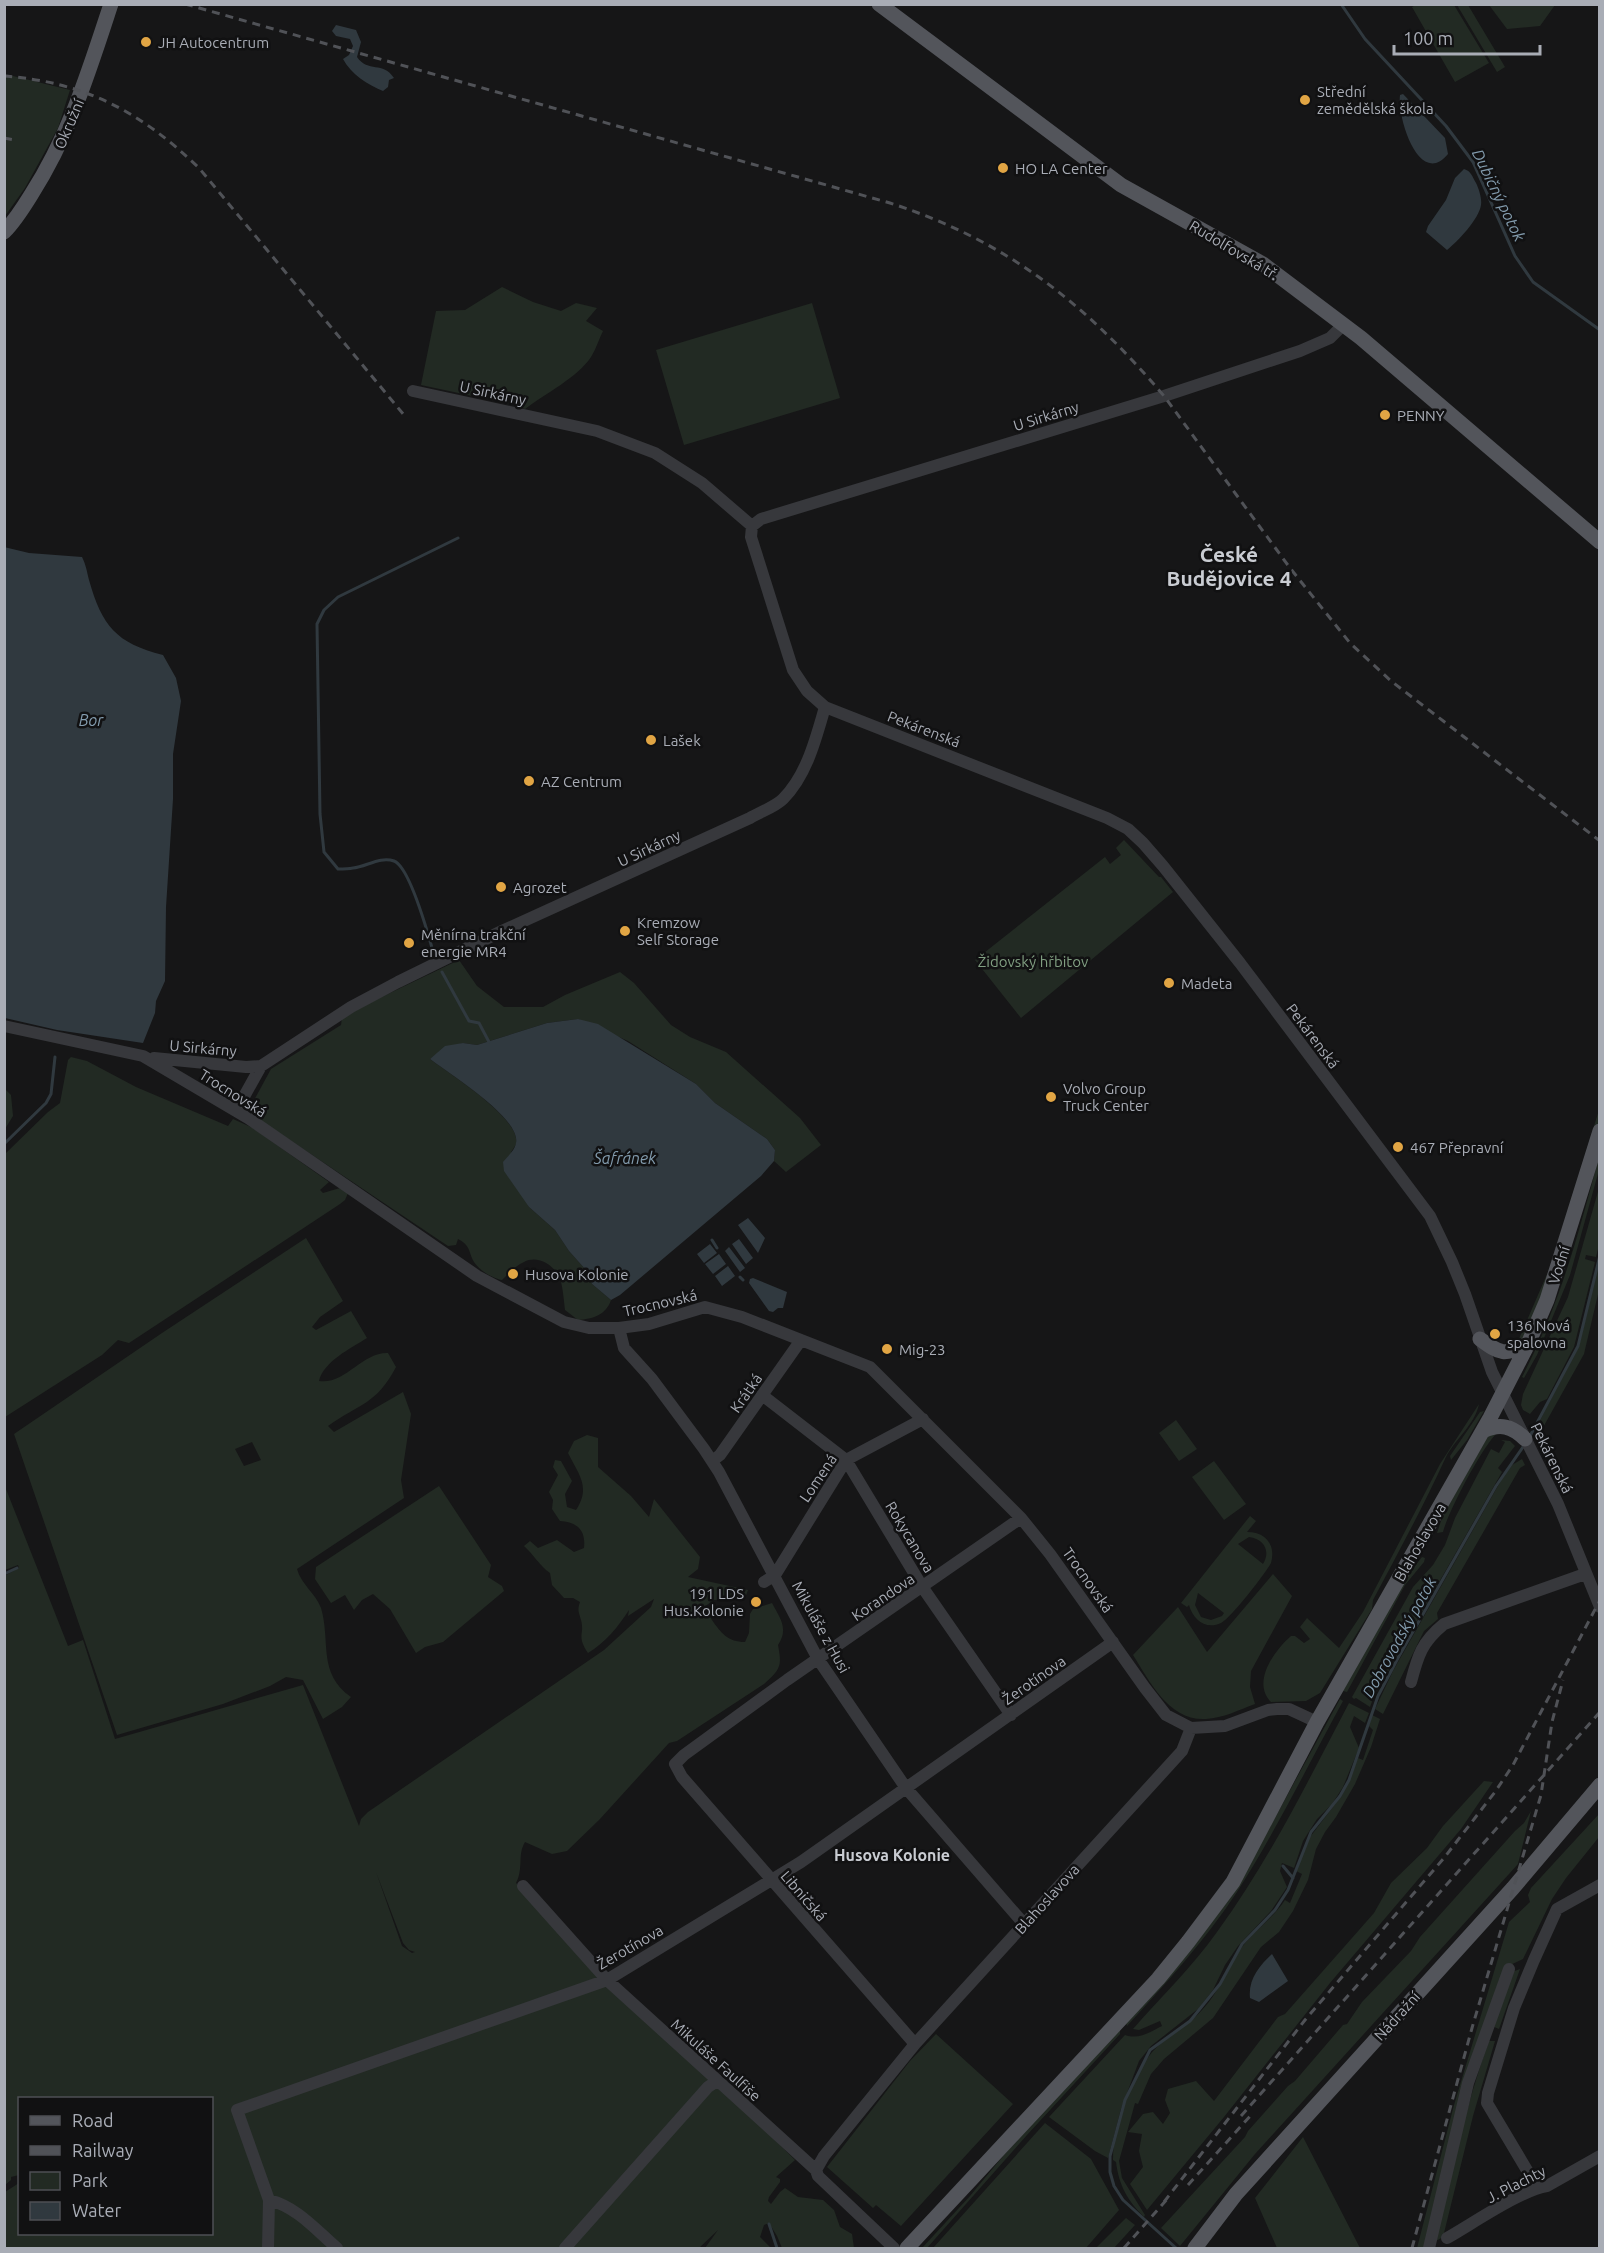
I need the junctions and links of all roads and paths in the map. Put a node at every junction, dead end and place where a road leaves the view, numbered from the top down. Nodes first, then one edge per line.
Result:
1 (111, 4) edge
2 (879, 4) edge
3 (4, 232) edge
4 (1343, 325) junction
5 (413, 390) dead end
6 (752, 526) junction
7 (1599, 542) edge
8 (825, 707) junction
9 (4, 1026) edge
10 (143, 1056) junction
11 (261, 1066) junction
12 (237, 1111) junction
13 (1599, 1131) edge
14 (619, 1328) junction
15 (1480, 1339) junction
16 (801, 1340) junction
17 (1528, 1344) junction
18 (1502, 1393) junction
19 (762, 1395) junction
20 (923, 1419) junction
21 (1483, 1431) junction
22 (1524, 1436) junction
23 (846, 1460) junction
24 (712, 1461) junction
25 (1021, 1518) junction
26 (1585, 1574) junction
27 (775, 1575) junction
28 (764, 1582) dead end
29 (923, 1588) junction
30 (1599, 1607) edge
31 (1113, 1642) junction
32 (818, 1659) junction
33 (1411, 1682) dead end
34 (1011, 1715) junction
35 (1317, 1722) junction
36 (1191, 1728) junction
37 (675, 1764) joint
38 (1599, 1785) edge
39 (906, 1788) junction
40 (770, 1880) junction
41 (523, 1886) dead end
42 (1599, 1886) edge
43 (1024, 1924) junction
44 (1509, 1969) dead end
45 (607, 1980) junction
46 (1486, 2032) junction
47 (1504, 2040) junction
48 (915, 2044) junction
49 (717, 2081) junction
50 (1599, 2156) edge
51 (816, 2170) junction
52 (1537, 2187) junction
53 (268, 2200) junction
54 (1447, 2238) dead end
55 (268, 2248) edge
56 (337, 2248) edge
57 (565, 2248) edge
58 (894, 2248) edge
59 (907, 2248) edge
60 (1196, 2248) edge
61 (1429, 2248) edge

1 - 3 main road, Okružní
2 - 4 main road, Rudolfovská tř.
4 - 6 street, U Sirkárny
4 - 7 main road, Rudolfovská tř.
5 - 6 street, U Sirkárny
6 - 8 street
8 - 11 street, U Sirkárny
8 - 15 street, Pekárenská
9 - 10 street, Trocnovská
10 - 11 street, U Sirkárny
10 - 12 street, Trocnovská
11 - 12 street, U Sirkárny
12 - 14 street, Trocnovská
13 - 17 main road, Vodní
14 - 16 street, Trocnovská
14 - 24 street, Mikuláše z Husi
15 - 17 main road
15 - 18 street, Pekárenská
16 - 19 street, Krátká
16 - 20 street, Trocnovská
17 - 18 main road, Vodní
18 - 21 main road, Blahoslavova
18 - 22 street, Pekárenská
19 - 23 street, Rokycanova
19 - 24 street, Krátká
20 - 23 street, Lomená
20 - 25 street, Trocnovská
21 - 22 main road
21 - 35 main road, Blahoslavova
22 - 26 street, Pekárenská
23 - 27 street, Lomená
23 - 29 street, Rokycanova
24 - 27 street, Mikuláše z Husi
25 - 29 street, Korandova
25 - 31 street, Trocnovská
26 - 30 street, Pekárenská
26 - 33 street
27 - 28 street, Lomená
27 - 32 street, Mikuláše z Husi
29 - 32 street, Korandova
29 - 34 street, Rokycanova
31 - 34 street, Žerotínova
31 - 36 street, Trocnovská
32 - 37 street, Korandova
32 - 39 street, Mikuláše z Husi
34 - 39 street, Žerotínova
35 - 36 street
35 - 59 main road, Blahoslavova
36 - 43 street, Blahoslavova
37 - 40 street, Libničská
38 - 60 main road, Nádražní
39 - 40 street, Žerotínova
39 - 43 street, Mikuláše z Husi
40 - 45 street, Žerotínova
40 - 48 street, Libničská
41 - 45 street, Mikuláše Faulfiše
42 - 47 street
43 - 48 street, Blahoslavova
44 - 46 street
45 - 49 street, Mikuláše Faulfiše
45 - 53 street, Žerotínova
46 - 47 street
46 - 61 street
47 - 52 street
48 - 51 street, Blahoslavova
49 - 51 street, Mikuláše Faulfiše
49 - 57 street
50 - 52 street, J. Plachty
51 - 58 street, Mikuláše Faulfiše
52 - 54 street, J. Plachty
53 - 55 street, Žerotínova
53 - 56 street

